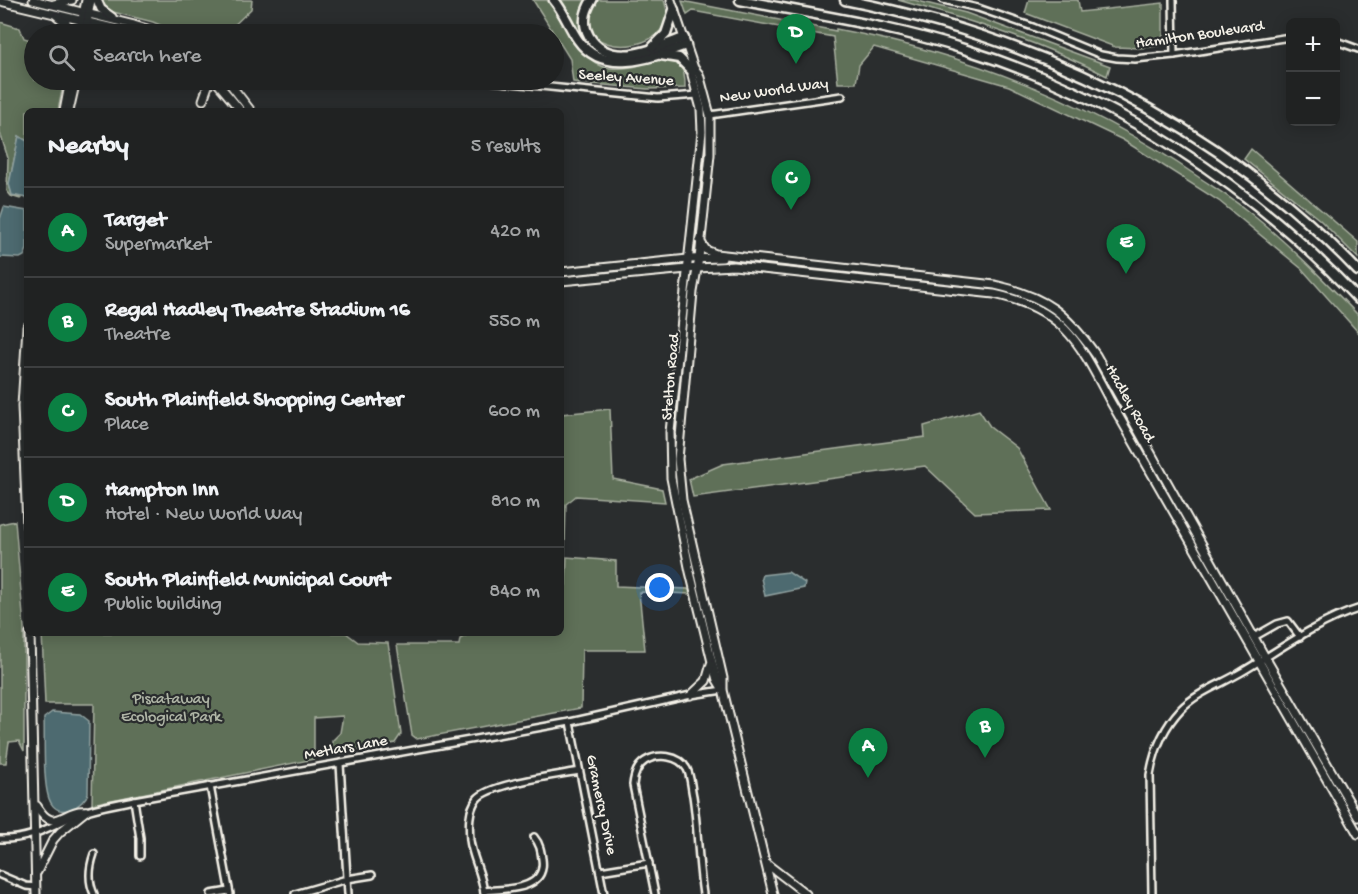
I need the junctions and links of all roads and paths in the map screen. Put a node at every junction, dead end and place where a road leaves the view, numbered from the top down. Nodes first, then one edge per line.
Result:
1 (33, 0) edge
2 (72, 0) edge
3 (86, 0) edge
4 (91, 0) edge
5 (97, 0) edge
6 (554, 0) edge
7 (592, 0) edge
8 (740, 0) edge
9 (846, 0) edge
10 (944, 0) edge
11 (1173, 0) edge
12 (0, 1) edge
13 (51, 4) junction
14 (673, 5) edge
15 (44, 11) junction
16 (86, 17) junction
17 (67, 24) edge
18 (83, 24) edge
19 (86, 24) edge
20 (115, 24) edge
21 (118, 24) edge
22 (1286, 38) edge
23 (685, 41) junction
24 (1340, 43) edge
25 (1358, 49) edge
26 (647, 51) junction
27 (658, 55) junction
28 (1174, 55) junction
29 (693, 70) junction
30 (564, 88) edge
31 (68, 90) edge
32 (74, 90) edge
33 (206, 90) edge
34 (223, 90) edge
35 (235, 90) edge
36 (698, 95) junction
37 (842, 96) dead end
38 (203, 100) dead end
39 (65, 108) edge
40 (70, 108) edge
41 (238, 108) edge
42 (249, 108) edge
43 (710, 116) junction
44 (700, 241) junction
45 (739, 257) junction
46 (699, 258) junction
47 (688, 259) junction
48 (698, 268) junction
49 (687, 269) junction
50 (1358, 271) edge
51 (564, 272) edge
52 (564, 281) edge
53 (1358, 299) edge
54 (1096, 356) junction
55 (1088, 359) junction
56 (24, 374) edge
57 (24, 454) edge
58 (1358, 609) edge
59 (30, 636) edge
60 (1254, 637) junction
61 (1300, 637) junction
62 (711, 658) junction
63 (1262, 659) junction
64 (723, 690) junction
65 (691, 695) junction
66 (570, 722) junction
67 (340, 764) junction
68 (579, 771) junction
69 (210, 786) junction
70 (134, 800) junction
71 (35, 803) junction
72 (86, 811) junction
73 (1358, 818) edge
74 (1358, 834) edge
75 (36, 835) junction
76 (534, 837) dead end
77 (0, 839) edge
78 (94, 854) dead end
79 (140, 856) dead end
80 (649, 863) junction
81 (766, 864) junction
82 (600, 871) junction
83 (0, 875) edge
84 (36, 875) junction
85 (372, 875) dead end
86 (347, 879) junction
87 (790, 882) junction
88 (36, 891) edge
89 (229, 892) edge
90 (484, 892) edge
91 (772, 892) edge
92 (94, 894) edge
93 (211, 894) edge
94 (295, 894) edge
95 (348, 894) edge
96 (604, 894) edge
97 (655, 894) edge
98 (703, 894) edge
99 (806, 894) edge
100 (1152, 894) edge

1 - 13 main road
2 - 13 main road
3 - 16 main road
4 - 16 main road
5 - 21 main road
6 - 27 highway
7 - 26 highway
8 - 53 highway
9 - 50 highway
10 - 28 street, Hamilton Boulevard
11 - 28 street
12 - 15 main road
13 - 16 main road
14 - 23 main road, Stelton Road
14 - 26 highway
15 - 16 main road
15 - 17 main road
16 - 18 main road
16 - 19 main road
16 - 20 main road
22 - 28 street, Hamilton Boulevard
23 - 26 highway
23 - 27 highway
23 - 29 main road, Stelton Road
24 - 25 street
27 - 29 highway
29 - 36 main road, Stelton Road
29 - 43 main road, Stelton Road
30 - 36 street, Seeley Avenue
31 - 39 main road
32 - 40 main road
33 - 38 main road
34 - 41 main road
35 - 42 main road
36 - 47 main road, Stelton Road
37 - 43 street, New World Way
43 - 44 main road, Stelton Road
44 - 45 main road, Hadley Road
44 - 46 main road, Stelton Road
45 - 46 main road, Hadley Road
45 - 54 main road, Hadley Road
46 - 47 main road, Hadley Road
46 - 48 main road, Stelton Road
47 - 49 main road, Stelton Road
47 - 51 main road, Hadley Road
48 - 49 main road, Hadley Road
48 - 55 main road, Hadley Road
48 - 64 main road, Stelton Road
49 - 52 main road, Hadley Road
49 - 62 main road, Stelton Road
54 - 55 main road
54 - 60 main road, Hadley Road
55 - 63 main road, Hadley Road
56 - 57 main road
58 - 61 street
59 - 71 main road
60 - 61 street
60 - 63 main road, Hadley Road
61 - 63 street
62 - 64 main road, Stelton Road
62 - 65 main road
63 - 73 main road, Hadley Road
63 - 74 main road, Hadley Road
63 - 100 street
64 - 65 street, Metlars Lane
64 - 81 main road, Stelton Road
65 - 66 street, Metlars Lane
66 - 67 street, Metlars Lane
66 - 68 street, Gramercy Drive
67 - 69 street, Metlars Lane
67 - 86 street
68 - 82 street, Gramercy Drive
68 - 90 street
69 - 70 street, Metlars Lane
69 - 89 street
70 - 72 street, Metlars Lane
70 - 79 street
71 - 72 main road
71 - 75 main road
72 - 75 street, Metlars Lane
72 - 84 main road
75 - 77 street, Metlars Lane
75 - 84 main road
76 - 90 street
78 - 92 street
80 - 82 street
80 - 97 street
80 - 98 street
81 - 87 main road
81 - 91 main road, Stelton Road
82 - 96 street, Gramercy Drive
83 - 88 street
84 - 88 main road
85 - 86 street
86 - 94 street
86 - 95 street
87 - 91 main road
87 - 99 main road
89 - 93 street

